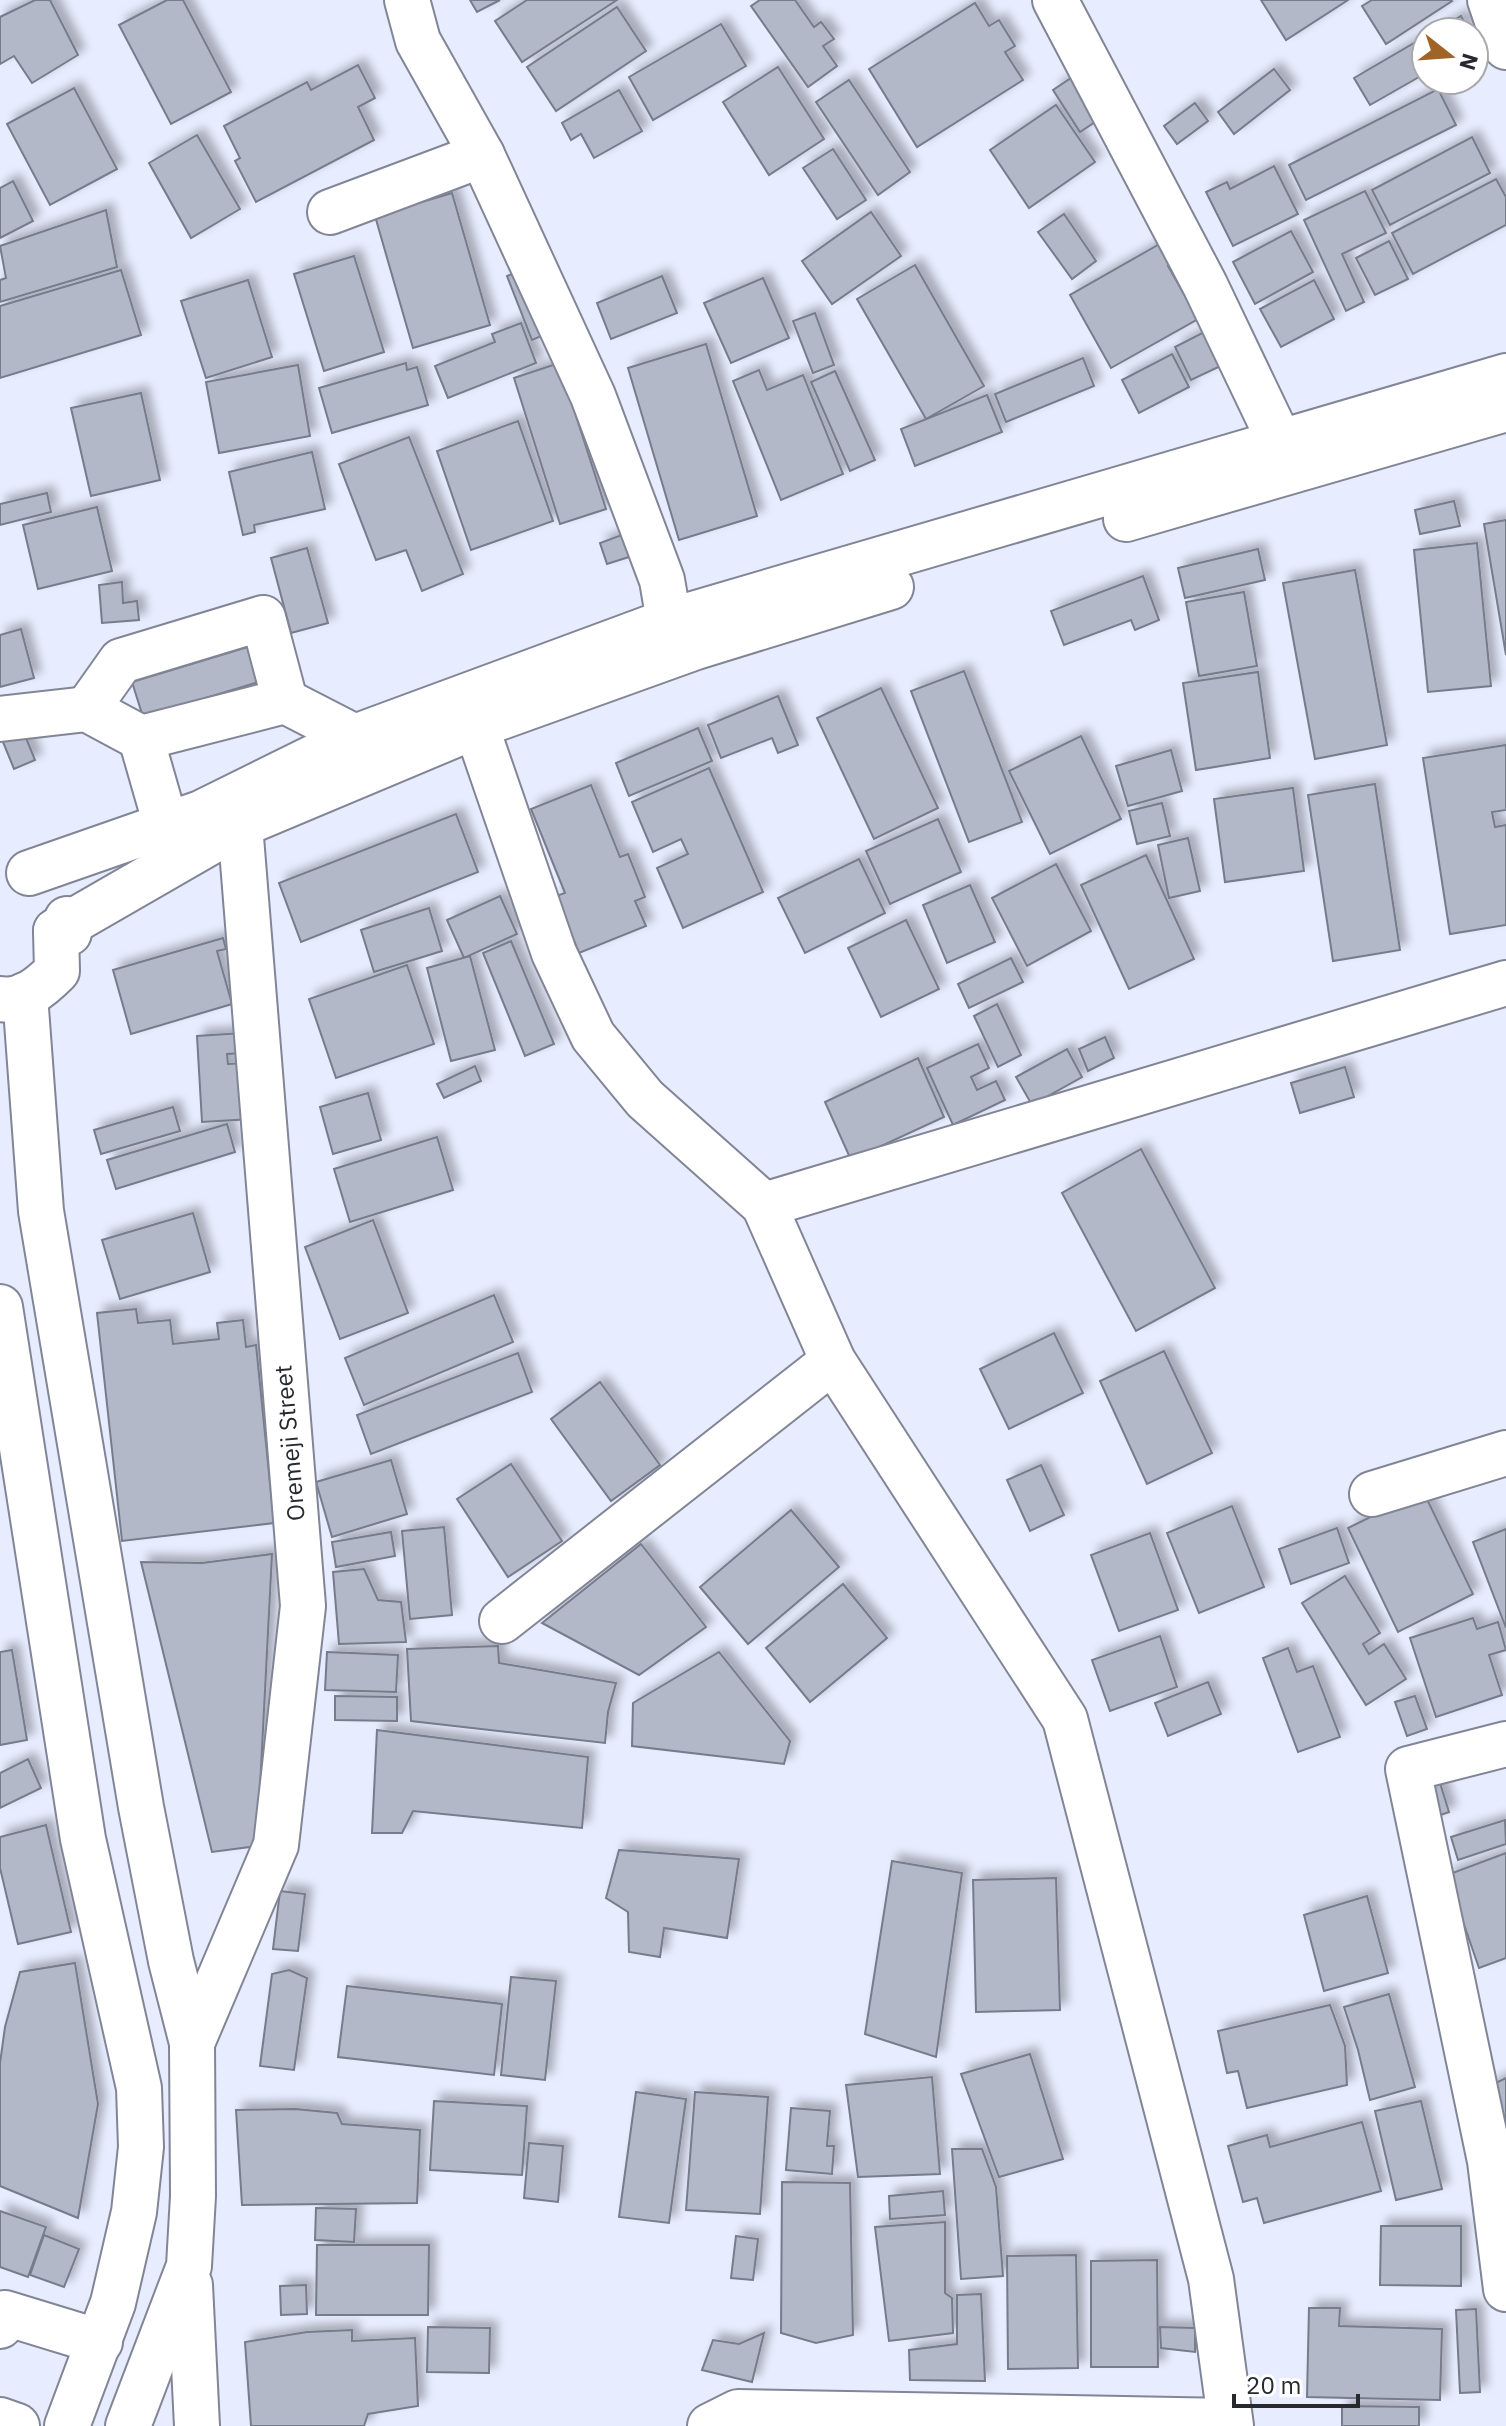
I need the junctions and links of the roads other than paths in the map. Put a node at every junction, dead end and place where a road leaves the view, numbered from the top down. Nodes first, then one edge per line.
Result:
1 (407, 0) edge
2 (1055, 0) edge
3 (1490, 0) edge
4 (1506, 47) edge
5 (482, 155) junction
6 (330, 212) dead end
7 (1506, 376) edge
8 (1506, 409) edge
9 (1280, 442) junction
10 (669, 621) junction
11 (285, 701) junction
12 (87, 709) junction
13 (0, 719) edge
14 (476, 726) junction
15 (355, 737) junction
16 (141, 738) junction
17 (166, 825) junction
18 (240, 825) junction
19 (14, 871) edge
20 (56, 931) junction
21 (1506, 983) edge
22 (13, 997) edge
23 (764, 1205) junction
24 (0, 1307) edge
25 (833, 1361) junction
26 (6, 1382) edge
27 (1506, 1453) edge
28 (1372, 1494) dead end
29 (502, 1621) dead end
30 (1506, 1744) edge
31 (192, 2043) junction
32 (189, 2266) junction
33 (1506, 2289) edge
34 (0, 2326) edge
35 (100, 2342) junction
36 (0, 2420) edge
37 (1230, 2423) edge
38 (17, 2426) edge
39 (67, 2426) edge
40 (128, 2426) edge
41 (197, 2426) edge
42 (710, 2426) edge

1 - 5 street
2 - 9 street
3 - 4 street
5 - 6 street
5 - 10 street
7 - 9 street
8 - 14 street
9 - 10 street
10 - 15 street
11 - 12 street
11 - 15 street
11 - 16 street
12 - 13 street
12 - 16 street
14 - 18 street
14 - 23 street
15 - 17 street
16 - 17 street
17 - 19 street
18 - 20 street
18 - 31 street, Oremeji Street
19 - 20 street
20 - 22 street
21 - 23 street
22 - 31 street
23 - 25 street
24 - 26 street
25 - 29 street
25 - 37 street
26 - 35 street
27 - 28 street
30 - 33 street
31 - 32 street
32 - 40 street
32 - 41 street
34 - 35 street
35 - 39 street
36 - 38 street
37 - 42 street

